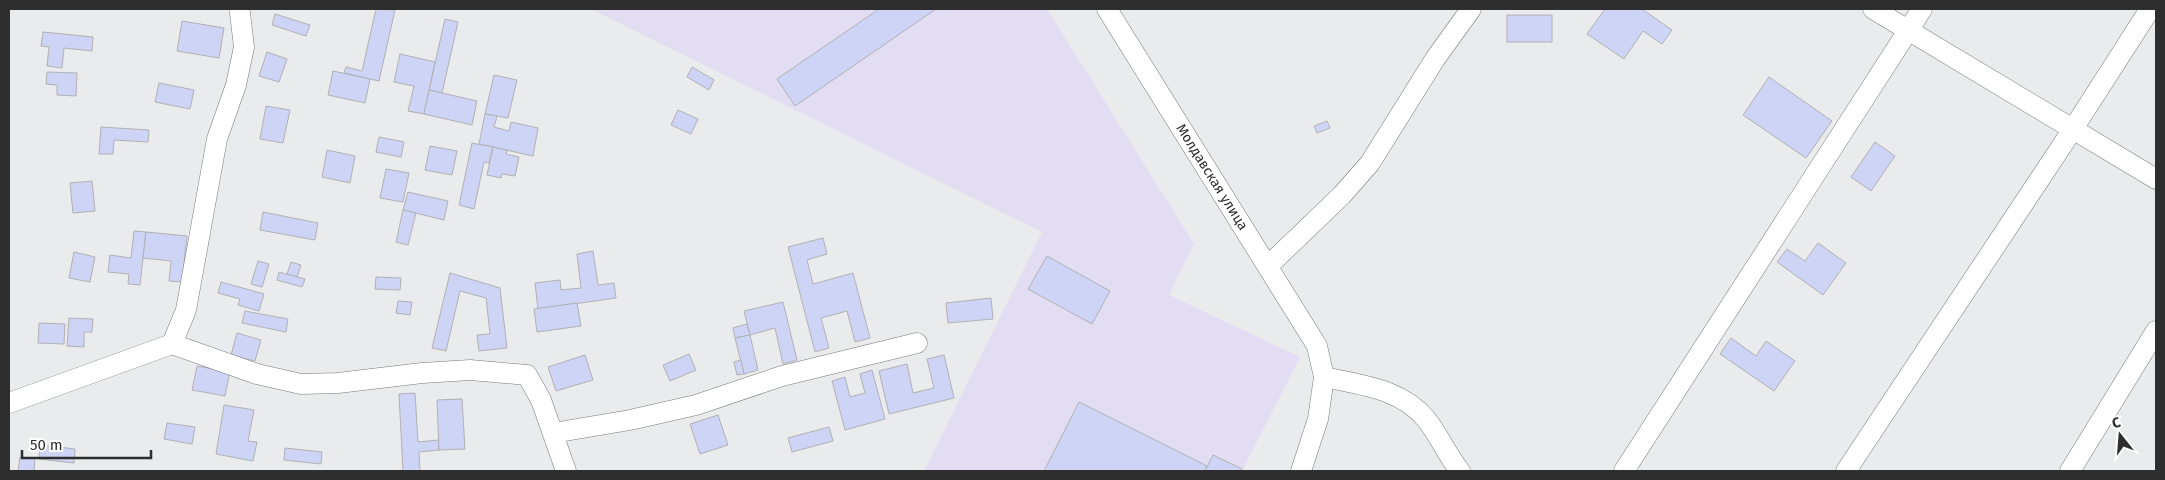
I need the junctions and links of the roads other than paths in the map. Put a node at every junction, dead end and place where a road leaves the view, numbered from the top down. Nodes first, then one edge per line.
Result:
1 (1107, 9) edge
2 (1472, 9) edge
3 (1872, 9) edge
4 (1922, 9) edge
5 (2150, 9) edge
6 (240, 13) dead end
7 (1908, 30) junction
8 (2073, 129) junction
9 (2156, 179) edge
10 (1268, 266) junction
11 (2156, 331) edge
12 (172, 344) junction
13 (917, 344) dead end
14 (1324, 377) junction
15 (9, 403) edge
16 (553, 432) junction
17 (566, 471) edge
18 (1301, 471) edge
19 (1460, 471) edge
20 (1624, 471) edge
21 (1846, 471) edge
22 (2070, 471) edge

1 - 10 street, Молдавская улица
2 - 10 street
3 - 7 street
4 - 7 street
5 - 8 street
6 - 12 street
7 - 8 street
7 - 20 street
8 - 9 street
8 - 21 street
10 - 14 street, Молдавская улица
11 - 22 street
12 - 15 street
12 - 16 street
13 - 16 street
14 - 18 street
14 - 19 street
16 - 17 street

